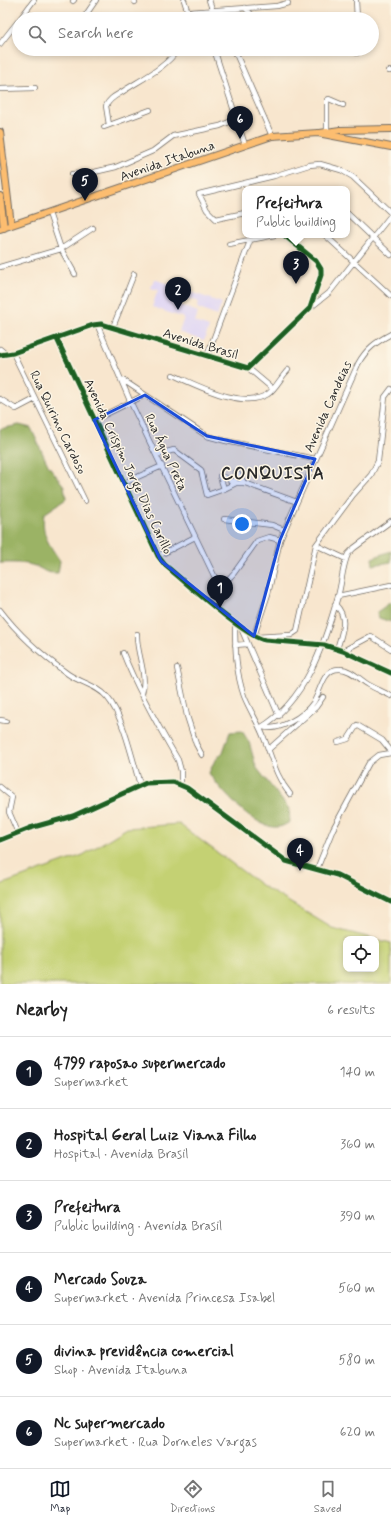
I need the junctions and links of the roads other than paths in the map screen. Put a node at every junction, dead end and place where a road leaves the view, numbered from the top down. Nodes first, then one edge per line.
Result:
1 (34, 0) edge
2 (96, 0) edge
3 (184, 0) edge
4 (209, 0) edge
5 (356, 0) edge
6 (288, 3) dead end
7 (245, 8) junction
8 (212, 9) junction
9 (25, 12) edge
10 (88, 12) edge
11 (189, 12) joint
12 (249, 12) edge
13 (357, 12) edge
14 (12, 29) edge
15 (0, 44) edge
16 (171, 56) edge
17 (216, 56) edge
18 (237, 56) edge
19 (35, 88) dead end
20 (0, 89) edge
21 (343, 105) dead end
22 (150, 110) dead end
23 (236, 119) junction
24 (110, 125) junction
25 (104, 127) dead end
26 (391, 129) edge
27 (352, 130) junction
28 (328, 131) junction
29 (0, 132) edge
30 (318, 133) junction
31 (272, 136) junction
32 (350, 140) junction
33 (245, 145) junction
34 (391, 147) edge
35 (72, 174) dead end
36 (0, 196) edge
37 (49, 213) junction
38 (242, 214) edge
39 (391, 214) edge
40 (350, 216) edge
41 (11, 225) junction
42 (2, 228) edge
43 (93, 228) dead end
44 (373, 237) junction
45 (262, 238) edge
46 (288, 238) edge
47 (328, 238) edge
48 (250, 241) junction
49 (229, 244) dead end
50 (61, 249) junction
51 (391, 255) edge
52 (355, 261) junction
53 (0, 267) edge
54 (75, 274) dead end
55 (134, 274) dead end
56 (391, 296) edge
57 (310, 308) junction
58 (97, 324) junction
59 (113, 327) junction
60 (391, 334) edge
61 (57, 339) junction
62 (0, 349) edge
63 (13, 353) junction
64 (6, 354) junction
65 (0, 355) edge
66 (207, 356) junction
67 (248, 368) junction
68 (288, 370) dead end
69 (173, 375) dead end
70 (123, 380) junction
71 (273, 389) junction
72 (391, 389) edge
73 (145, 395) junction
74 (0, 399) edge
75 (35, 399) junction
76 (131, 403) junction
77 (94, 420) junction
78 (156, 455) junction
79 (315, 459) junction
80 (162, 466) junction
81 (124, 483) junction
82 (244, 483) junction
83 (224, 489) junction
84 (85, 501) dead end
85 (297, 502) junction
86 (224, 519) dead end
87 (391, 521) edge
88 (284, 530) junction
89 (195, 537) junction
90 (280, 540) junction
91 (316, 545) junction
92 (158, 556) junction
93 (346, 559) junction
94 (391, 585) edge
95 (220, 588) junction
96 (338, 596) junction
97 (208, 601) junction
98 (335, 604) junction
99 (0, 610) edge
100 (235, 623) junction
101 (241, 627) junction
102 (137, 634) dead end
103 (255, 637) junction
104 (247, 644) junction
105 (235, 645) junction
106 (324, 645) junction
107 (337, 649) junction
108 (391, 649) edge
109 (343, 651) junction
110 (123, 653) dead end
111 (176, 668) dead end
112 (391, 673) edge
113 (142, 692) junction
114 (391, 696) edge
115 (322, 697) dead end
116 (279, 716) junction
117 (0, 720) edge
118 (6, 721) dead end
119 (262, 727) junction
120 (338, 742) dead end
121 (269, 749) junction
122 (391, 752) edge
123 (202, 755) dead end
124 (140, 784) junction
125 (181, 784) junction
126 (0, 787) edge
127 (290, 794) dead end
128 (18, 833) junction
129 (0, 840) edge
130 (317, 869) junction
131 (391, 902) edge

1 - 9 street
2 - 10 street
3 - 11 street
4 - 8 street
5 - 13 street
6 - 7 street
7 - 8 street
7 - 12 street
8 - 11 street
14 - 15 street
16 - 24 street
17 - 23 street
18 - 31 street
19 - 20 street
21 - 28 street
22 - 24 street
23 - 33 street
23 - 35 street
24 - 25 street
26 - 27 main road
27 - 28 main road
27 - 32 main road
28 - 30 main road
29 - 41 main road
30 - 31 main road, Avenida Itabuna
30 - 32 main road, Avenida Itabuna
31 - 33 main road, Avenida Itabuna
32 - 34 main road, Avenida Itabuna
33 - 37 main road, Avenida Itabuna
36 - 42 main road
37 - 41 main road, Avenida Itabuna
37 - 50 street
38 - 39 street
39 - 44 street
40 - 44 street
41 - 42 main road, Avenida Itabuna
43 - 50 street
44 - 51 street
44 - 52 street
45 - 48 street
46 - 57 street, Avenida Brasil
47 - 52 street
48 - 49 street
48 - 66 street
50 - 53 street
50 - 54 street
52 - 56 street
52 - 57 street
55 - 59 street
57 - 67 street, Avenida Brasil
58 - 59 street, Avenida Brasil
58 - 61 street
58 - 70 street, Rua Água Preta
59 - 66 street, Avenida Brasil
60 - 79 street, Avenida Candeias
61 - 63 street
61 - 77 street, Avenida Crispim Jorge Dias Carillo
62 - 64 street
63 - 64 street
63 - 75 street, Rua Quirino Cardoso
64 - 65 street
66 - 67 street, Avenida Brasil
67 - 71 street
68 - 71 street
69 - 71 street
70 - 73 street
70 - 76 street, Rua Água Preta
72 - 91 street
73 - 76 street
73 - 79 street
74 - 75 street
75 - 84 street, Rua Quirino Cardoso
76 - 77 street
76 - 78 street, Rua Água Preta
77 - 81 street, Avenida Crispim Jorge Dias Carillo
78 - 80 street, Rua Água Preta
78 - 83 street
79 - 85 street, Avenida Candeias
80 - 81 street
80 - 89 street, Rua Água Preta
81 - 92 street, Avenida Crispim Jorge Dias Carillo
82 - 83 street
82 - 83 street
82 - 85 street
85 - 88 street, Avenida Candeias
86 - 88 street
87 - 93 street
88 - 90 street, Avenida Candeias
89 - 92 street
89 - 95 street, Rua Água Preta
90 - 95 street
90 - 103 street, Avenida Candeias
91 - 93 street
91 - 103 street
92 - 97 street, Avenida Crispim Jorge Dias Carillo
93 - 96 street
94 - 96 street
95 - 97 street
96 - 98 street
97 - 100 street, Avenida Crispim Jorge Dias Carillo
98 - 106 street
98 - 107 street
99 - 124 street
100 - 101 street, Avenida Crispim Jorge Dias Carillo
100 - 105 street
101 - 103 street, Avenida Crispim Jorge Dias Carillo
101 - 104 street
102 - 113 street
103 - 106 street, Avenida Crispim Jorge Dias Carillo
104 - 105 street
104 - 116 street
105 - 119 street
106 - 107 street, Avenida Crispim Jorge Dias Carillo
106 - 116 street
107 - 109 street, Avenida Crispim Jorge Dias Carillo
108 - 109 street
109 - 112 street, Avenida Crispim Jorge Dias Carillo
110 - 113 street
111 - 123 street
113 - 125 street
114 - 119 street
115 - 121 street
116 - 119 street
117 - 118 street
119 - 121 street
120 - 122 street
121 - 127 street
122 - 130 street
124 - 125 street
124 - 128 street
125 - 130 street
126 - 128 street
128 - 129 street
130 - 131 street

